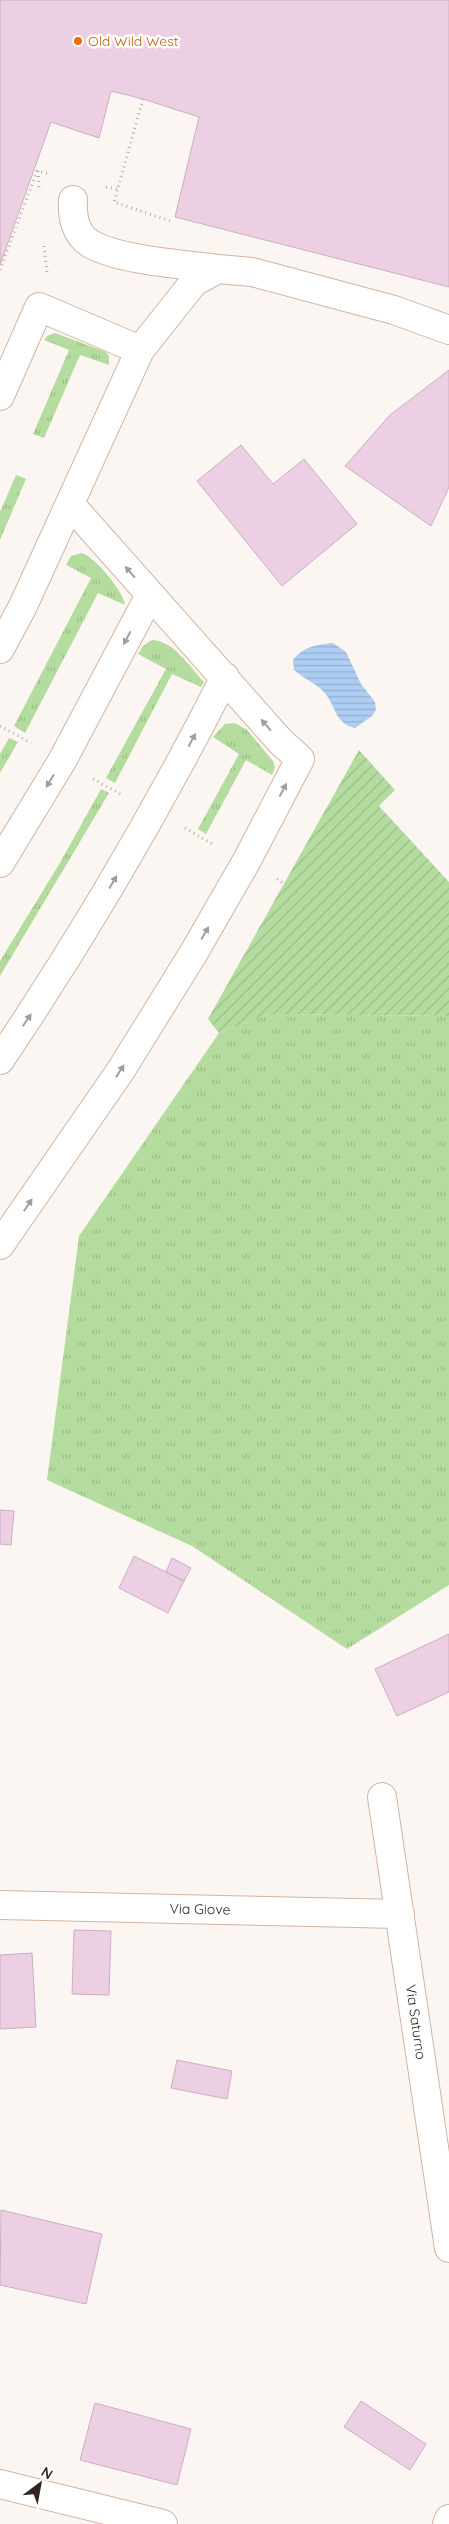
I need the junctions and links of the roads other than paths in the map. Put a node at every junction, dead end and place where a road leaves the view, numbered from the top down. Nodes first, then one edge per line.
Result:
1 (73, 200) dead end
2 (218, 269) junction
3 (394, 310) junction
4 (449, 315) edge
5 (449, 330) edge
6 (140, 350) junction
7 (0, 396) edge
8 (70, 504) junction
9 (150, 595) junction
10 (0, 648) edge
11 (225, 678) junction
12 (0, 863) edge
13 (0, 1060) edge
14 (0, 1244) edge
15 (382, 1797) dead end
16 (0, 1905) edge
17 (400, 1914) junction
18 (449, 2248) edge
19 (0, 2484) edge
20 (449, 2519) edge
21 (163, 2524) edge
22 (447, 2524) edge

1 - 2 street
2 - 3 street
2 - 6 street
3 - 4 street
3 - 5 street
6 - 7 street
6 - 8 street
9 -> 8 street
8 - 10 street
9 - 11 street
9 -> 12 street
13 -> 11 street
14 -> 11 street
15 - 17 street, Via Saturno
16 - 17 street, Via Giove
17 - 18 street, Via Saturno
19 - 21 street
20 - 22 street

